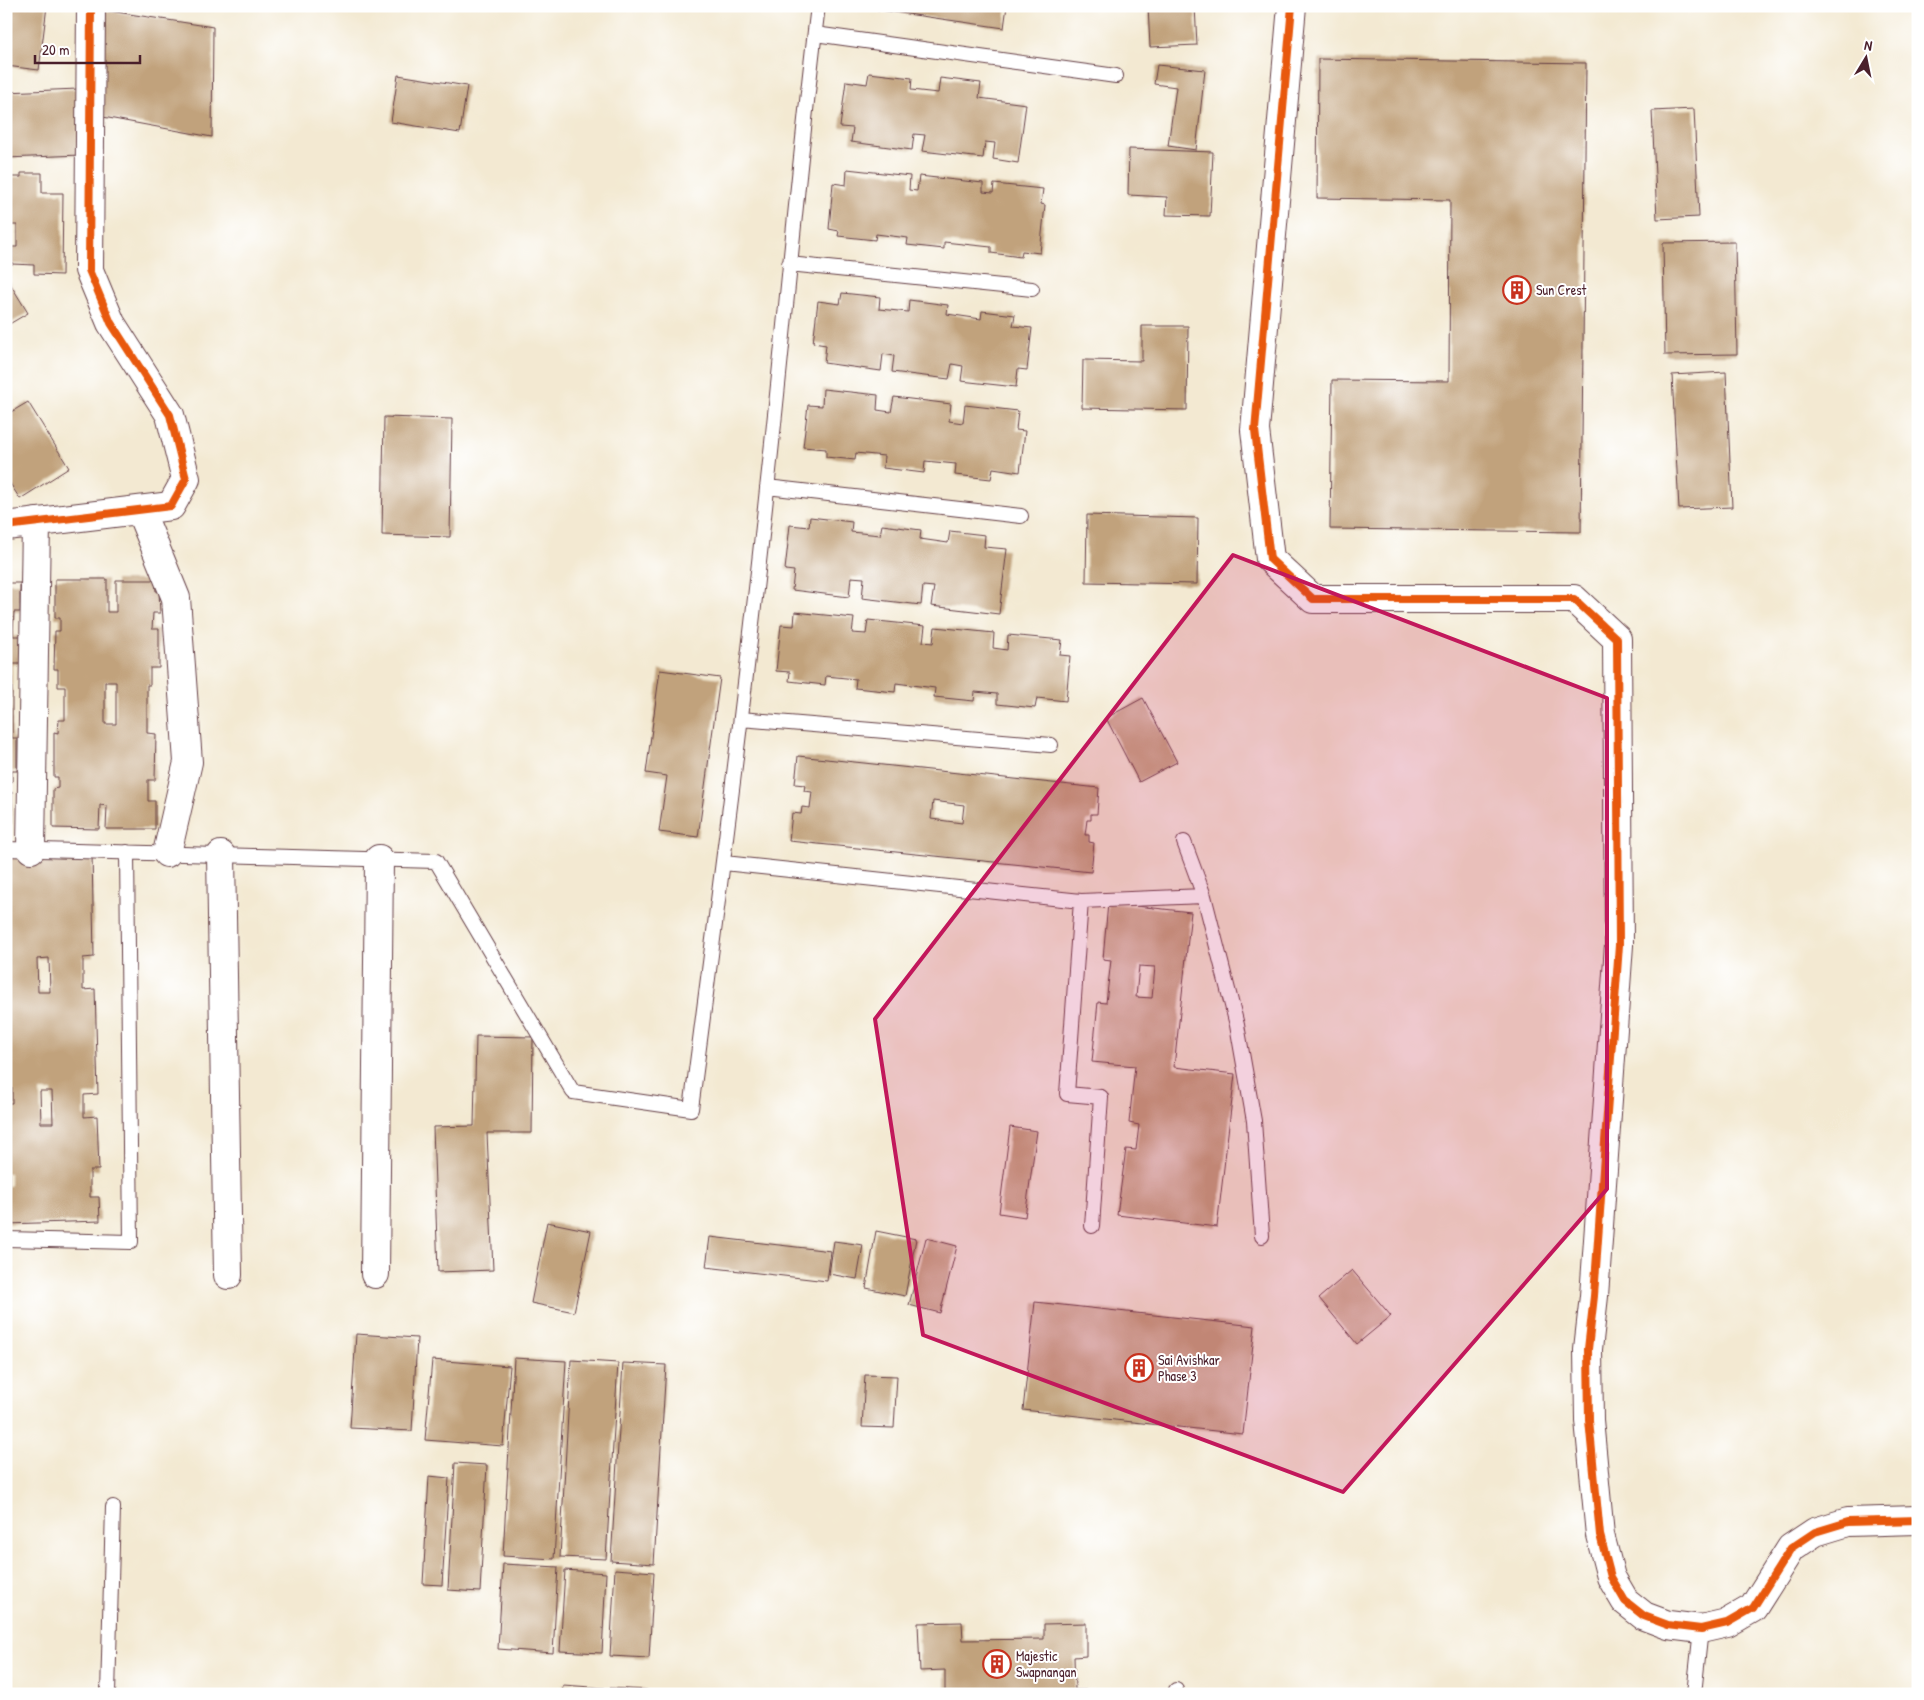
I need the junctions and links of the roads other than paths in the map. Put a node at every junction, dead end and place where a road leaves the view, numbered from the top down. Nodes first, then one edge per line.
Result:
1 (91, 6) edge
2 (818, 6) edge
3 (1292, 6) edge
4 (815, 34) junction
5 (1116, 76) dead end
6 (789, 264) junction
7 (1032, 289) dead end
8 (768, 487) junction
9 (140, 510) junction
10 (1021, 516) dead end
11 (36, 522) junction
12 (6, 526) edge
13 (741, 719) junction
14 (1051, 745) dead end
15 (1184, 842) dead end
16 (19, 849) edge
17 (127, 852) junction
18 (167, 853) junction
19 (222, 855) junction
20 (379, 859) junction
21 (724, 863) junction
22 (1204, 896) junction
23 (1081, 901) junction
24 (1092, 1226) dead end
25 (1262, 1236) dead end
26 (6, 1239) edge
27 (375, 1274) dead end
28 (228, 1275) dead end
29 (113, 1507) dead end
30 (1918, 1520) edge
31 (1702, 1629) junction
32 (108, 1694) edge
33 (1694, 1694) edge

1 - 9 street
2 - 4 lane
3 - 31 street
4 - 5 lane
4 - 6 lane
6 - 7 lane
6 - 8 lane
8 - 10 lane
8 - 13 lane
9 - 11 street
9 - 18 street
11 - 12 street
11 - 16 street
13 - 14 lane
13 - 21 lane
15 - 22 lane
16 - 17 lane
17 - 18 lane
17 - 26 lane
18 - 19 lane
19 - 20 lane
19 - 28 street
20 - 21 lane
20 - 27 street
21 - 23 lane
22 - 23 lane
22 - 25 lane
23 - 24 lane
29 - 32 lane
30 - 31 street
31 - 33 lane

